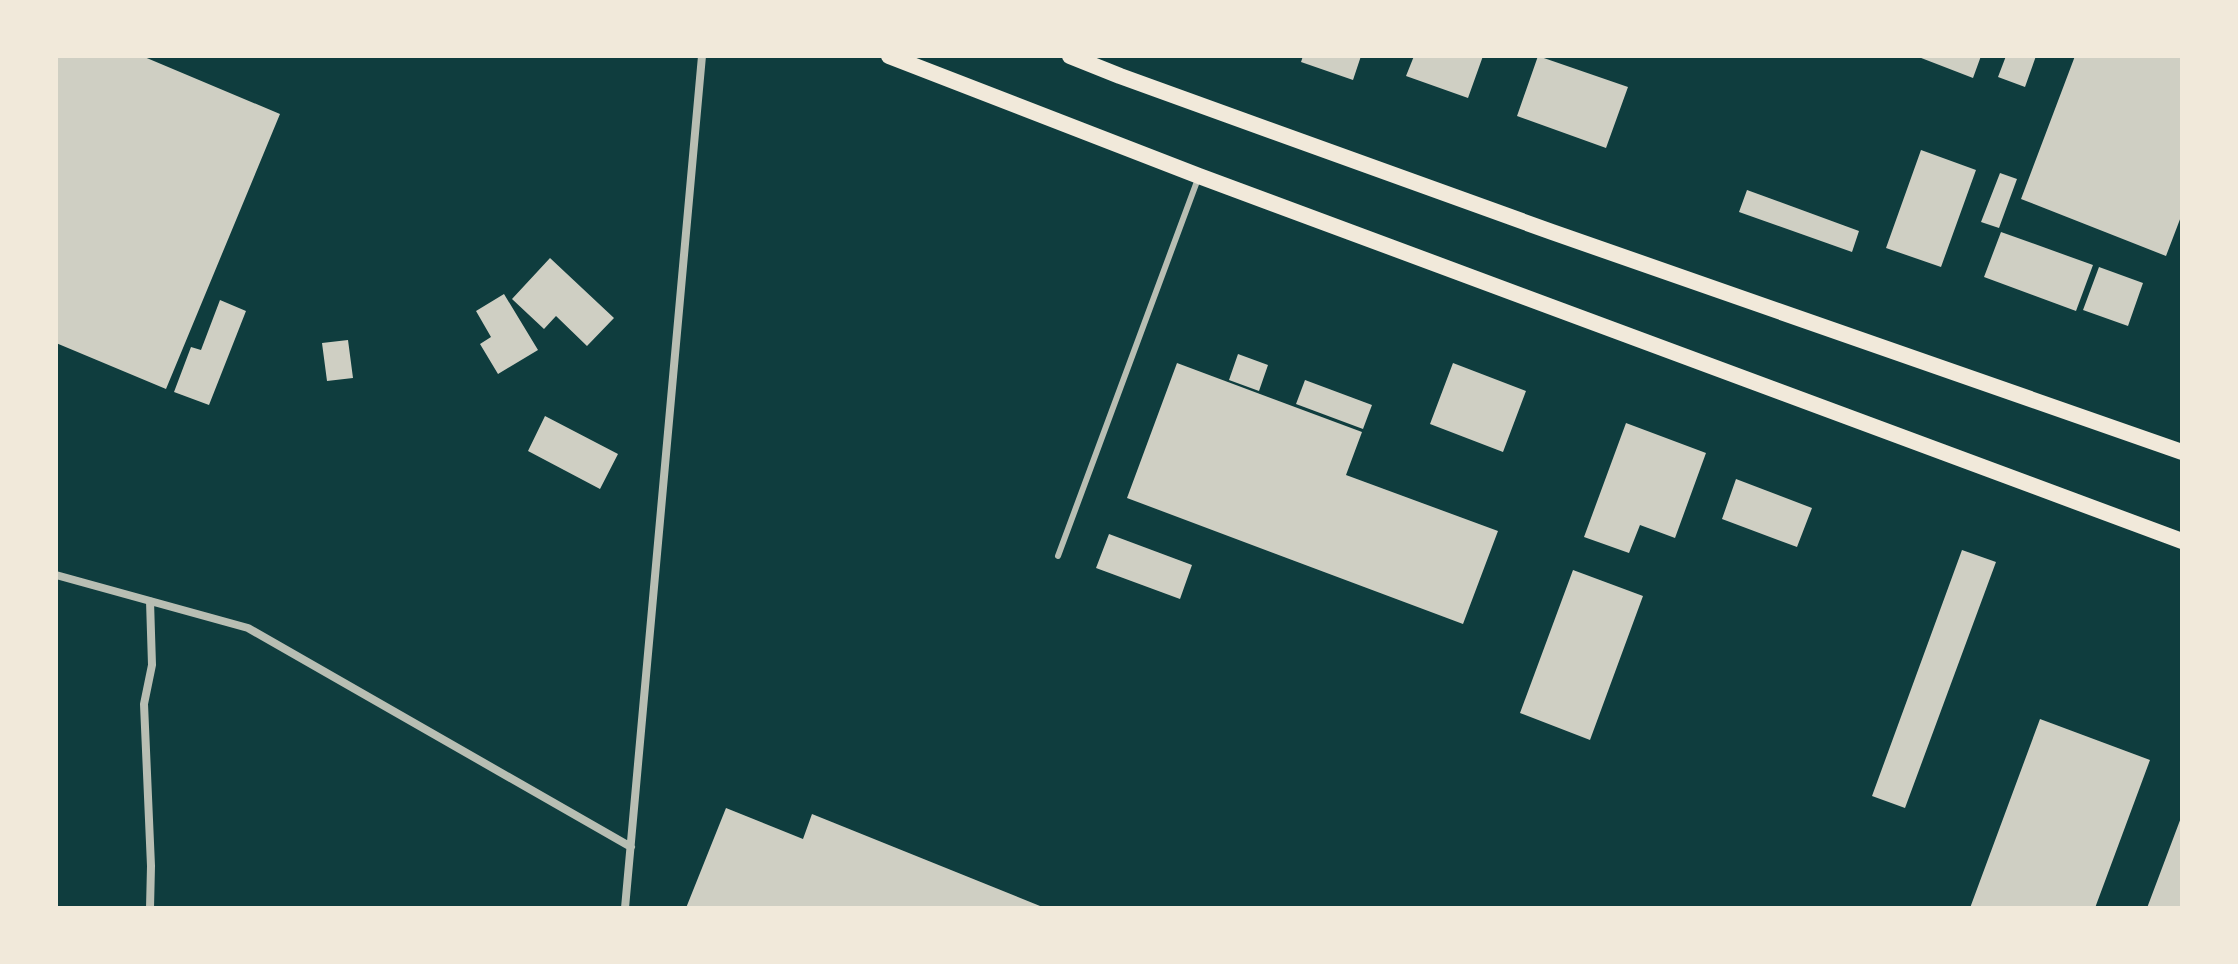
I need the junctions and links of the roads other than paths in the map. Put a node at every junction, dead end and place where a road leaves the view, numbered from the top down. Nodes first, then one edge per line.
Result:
1 (702, 56) edge
2 (889, 56) edge
3 (1070, 56) edge
4 (1199, 176) junction
5 (2182, 452) edge
6 (2182, 541) edge
7 (1058, 556) dead end
8 (56, 575) edge
9 (150, 601) junction
10 (631, 847) junction
11 (150, 908) edge
12 (625, 908) edge

1 - 10 street
2 - 4 main road
3 - 5 main road
4 - 6 main road
4 - 7 lane
8 - 9 street
9 - 10 street
9 - 11 street
10 - 12 street

